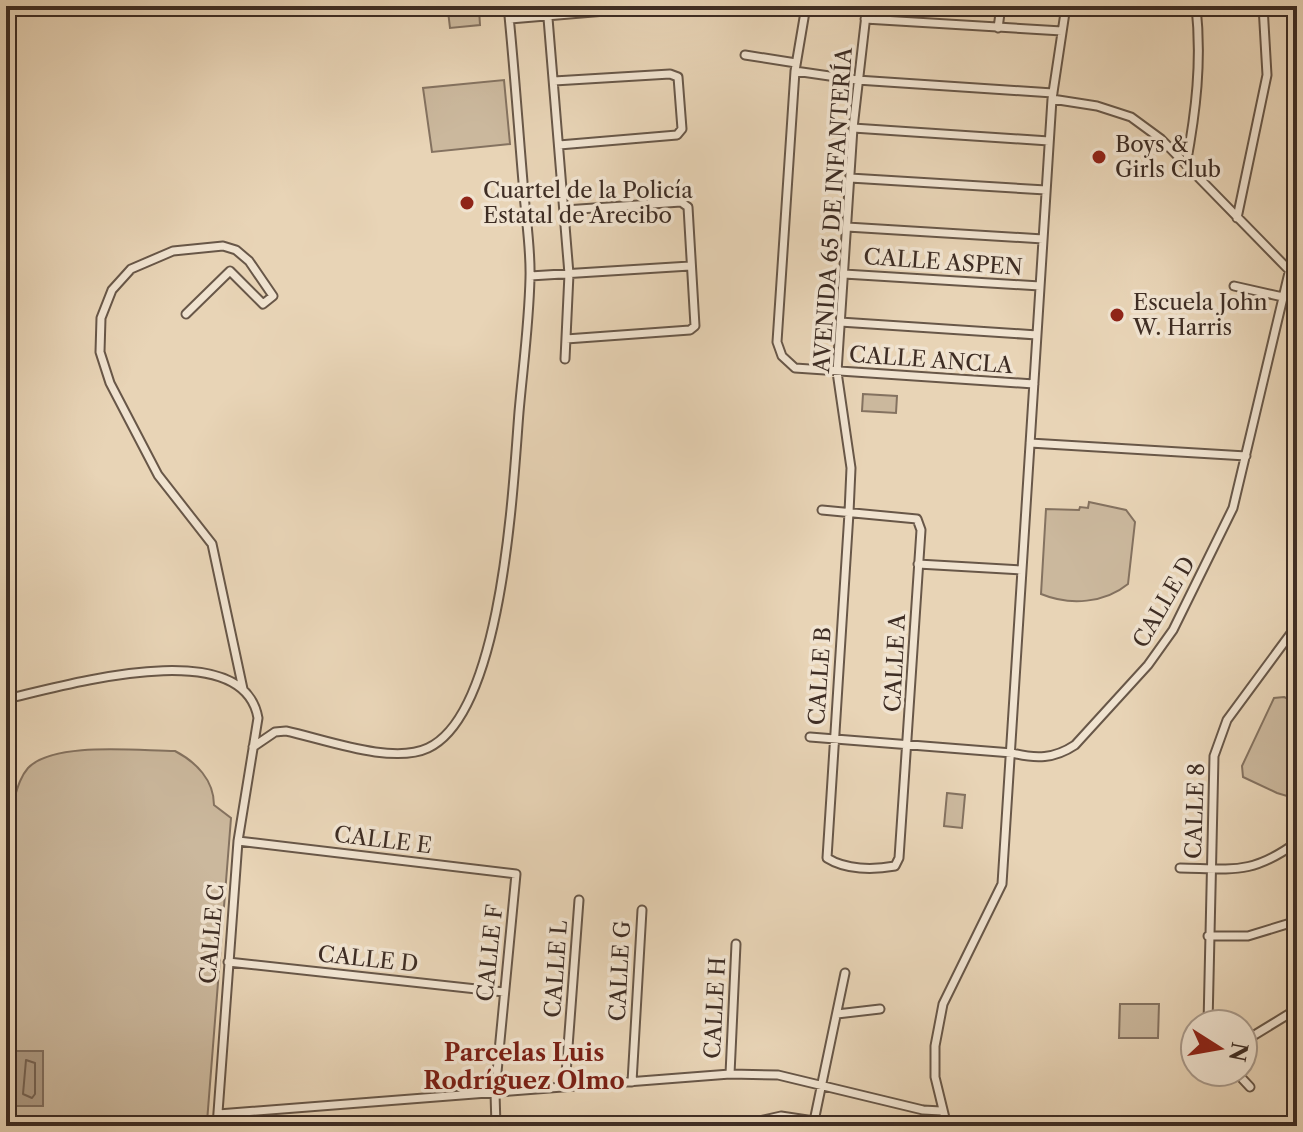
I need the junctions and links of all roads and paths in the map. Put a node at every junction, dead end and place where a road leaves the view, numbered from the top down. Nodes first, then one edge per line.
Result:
1 (508, 6) edge
2 (665, 6) edge
3 (806, 6) edge
4 (867, 6) edge
5 (1001, 6) edge
6 (1066, 6) edge
7 (1196, 6) edge
8 (1263, 6) edge
9 (547, 11) edge
10 (510, 19) junction
11 (865, 19) junction
12 (998, 28) junction
13 (1062, 31) junction
14 (745, 55) dead end
15 (795, 67) junction
16 (857, 80) junction
17 (554, 81) junction
18 (1052, 96) junction
19 (853, 128) junction
20 (1049, 141) junction
21 (559, 145) junction
22 (1186, 165) junction
23 (850, 178) junction
24 (1046, 190) junction
25 (565, 210) junction
26 (1237, 218) junction
27 (847, 227) junction
28 (1043, 239) junction
29 (1297, 239) edge
30 (690, 266) junction
31 (1289, 270) junction
32 (569, 274) junction
33 (844, 274) junction
34 (530, 276) junction
35 (1040, 286) junction
36 (1234, 286) dead end
37 (1283, 297) junction
38 (186, 314) dead end
39 (840, 322) junction
40 (1037, 335) junction
41 (566, 339) junction
42 (565, 359) dead end
43 (837, 372) junction
44 (1034, 384) junction
45 (1030, 443) junction
46 (1246, 456) junction
47 (822, 510) dead end
48 (849, 513) junction
49 (918, 564) junction
50 (1022, 570) junction
51 (1295, 631) edge
52 (243, 689) junction
53 (6, 699) edge
54 (810, 737) dead end
55 (834, 739) junction
56 (908, 744) junction
57 (253, 747) junction
58 (1012, 753) junction
59 (238, 841) junction
60 (1297, 842) edge
61 (895, 866) joint
62 (1180, 868) dead end
63 (1210, 869) junction
64 (516, 880) joint
65 (579, 900) dead end
66 (642, 910) dead end
67 (1297, 921) edge
68 (1208, 936) junction
69 (736, 944) dead end
70 (228, 962) junction
71 (845, 973) dead end
72 (504, 992) junction
73 (1208, 1008) edge
74 (880, 1009) dead end
75 (1297, 1009) edge
76 (837, 1014) junction
77 (1259, 1032) edge
78 (730, 1074) junction
79 (632, 1082) junction
80 (821, 1085) junction
81 (565, 1087) junction
82 (495, 1093) junction
83 (941, 1111) junction
84 (218, 1114) junction
85 (814, 1123) edge
86 (217, 1126) edge
87 (496, 1126) edge
88 (738, 1126) edge
89 (947, 1126) edge

1 - 10 street
2 - 9 street
3 - 15 street, CALLE ANCLA
4 - 11 street, AVENIDA 65 DE INFANTERÍA
5 - 12 street
6 - 13 street
7 - 22 street
8 - 26 street
9 - 10 street
9 - 17 street
10 - 34 street
11 - 12 street
11 - 16 street, AVENIDA 65 DE INFANTERÍA
12 - 13 street
13 - 18 street
14 - 15 street
15 - 16 street
15 - 43 street, CALLE ANCLA
16 - 18 street
16 - 19 street, AVENIDA 65 DE INFANTERÍA
17 - 21 street
17 - 21 street
18 - 20 street
18 - 22 street
19 - 20 street
19 - 23 street, AVENIDA 65 DE INFANTERÍA
20 - 24 street
21 - 25 street
22 - 26 street
23 - 24 street
23 - 27 street, AVENIDA 65 DE INFANTERÍA
24 - 28 street
25 - 30 street
25 - 32 street
26 - 31 street
27 - 28 street
27 - 33 street, AVENIDA 65 DE INFANTERÍA
28 - 35 street
29 - 31 street, CALLE D
30 - 32 street
30 - 41 street
31 - 37 street, CALLE D
32 - 34 street
32 - 41 street
33 - 35 street, CALLE ASPEN
33 - 39 street, AVENIDA 65 DE INFANTERÍA
34 - 57 street
35 - 40 street
36 - 37 street
37 - 46 street, CALLE D
38 - 52 street, CALLE C
39 - 40 street
39 - 43 street, AVENIDA 65 DE INFANTERÍA
40 - 44 street
41 - 42 street
43 - 44 street, CALLE ANCLA
43 - 48 street, AVENIDA 65 DE INFANTERÍA
44 - 45 street
45 - 46 street
45 - 50 street
46 - 58 street, CALLE D
47 - 48 street
48 - 49 street
48 - 55 street, CALLE B
49 - 50 street
49 - 56 street, CALLE A
50 - 58 street
51 - 63 street, CALLE 8
52 - 53 street
52 - 57 street, CALLE C
54 - 55 street, CALLE D
55 - 56 street, CALLE D
55 - 61 street, CALLE B
56 - 58 street, CALLE D
56 - 61 street, CALLE A
57 - 59 street, CALLE C
58 - 83 street
59 - 64 street, CALLE E
59 - 70 street, CALLE C
60 - 63 street
62 - 63 street
63 - 68 street, CALLE 8
64 - 72 street, CALLE F
65 - 81 street, CALLE L
66 - 79 street, CALLE G
67 - 68 street
68 - 73 street, CALLE 8
69 - 78 street, CALLE H
70 - 72 street, CALLE D
70 - 84 street, CALLE C
71 - 76 street
72 - 82 street, CALLE F
74 - 76 street
75 - 77 street
76 - 80 street
78 - 79 street
78 - 80 street
79 - 81 street
80 - 83 street
80 - 85 street
81 - 82 street
82 - 84 street
82 - 87 street, CALLE F
83 - 89 street
84 - 86 street, CALLE C
85 - 88 street

